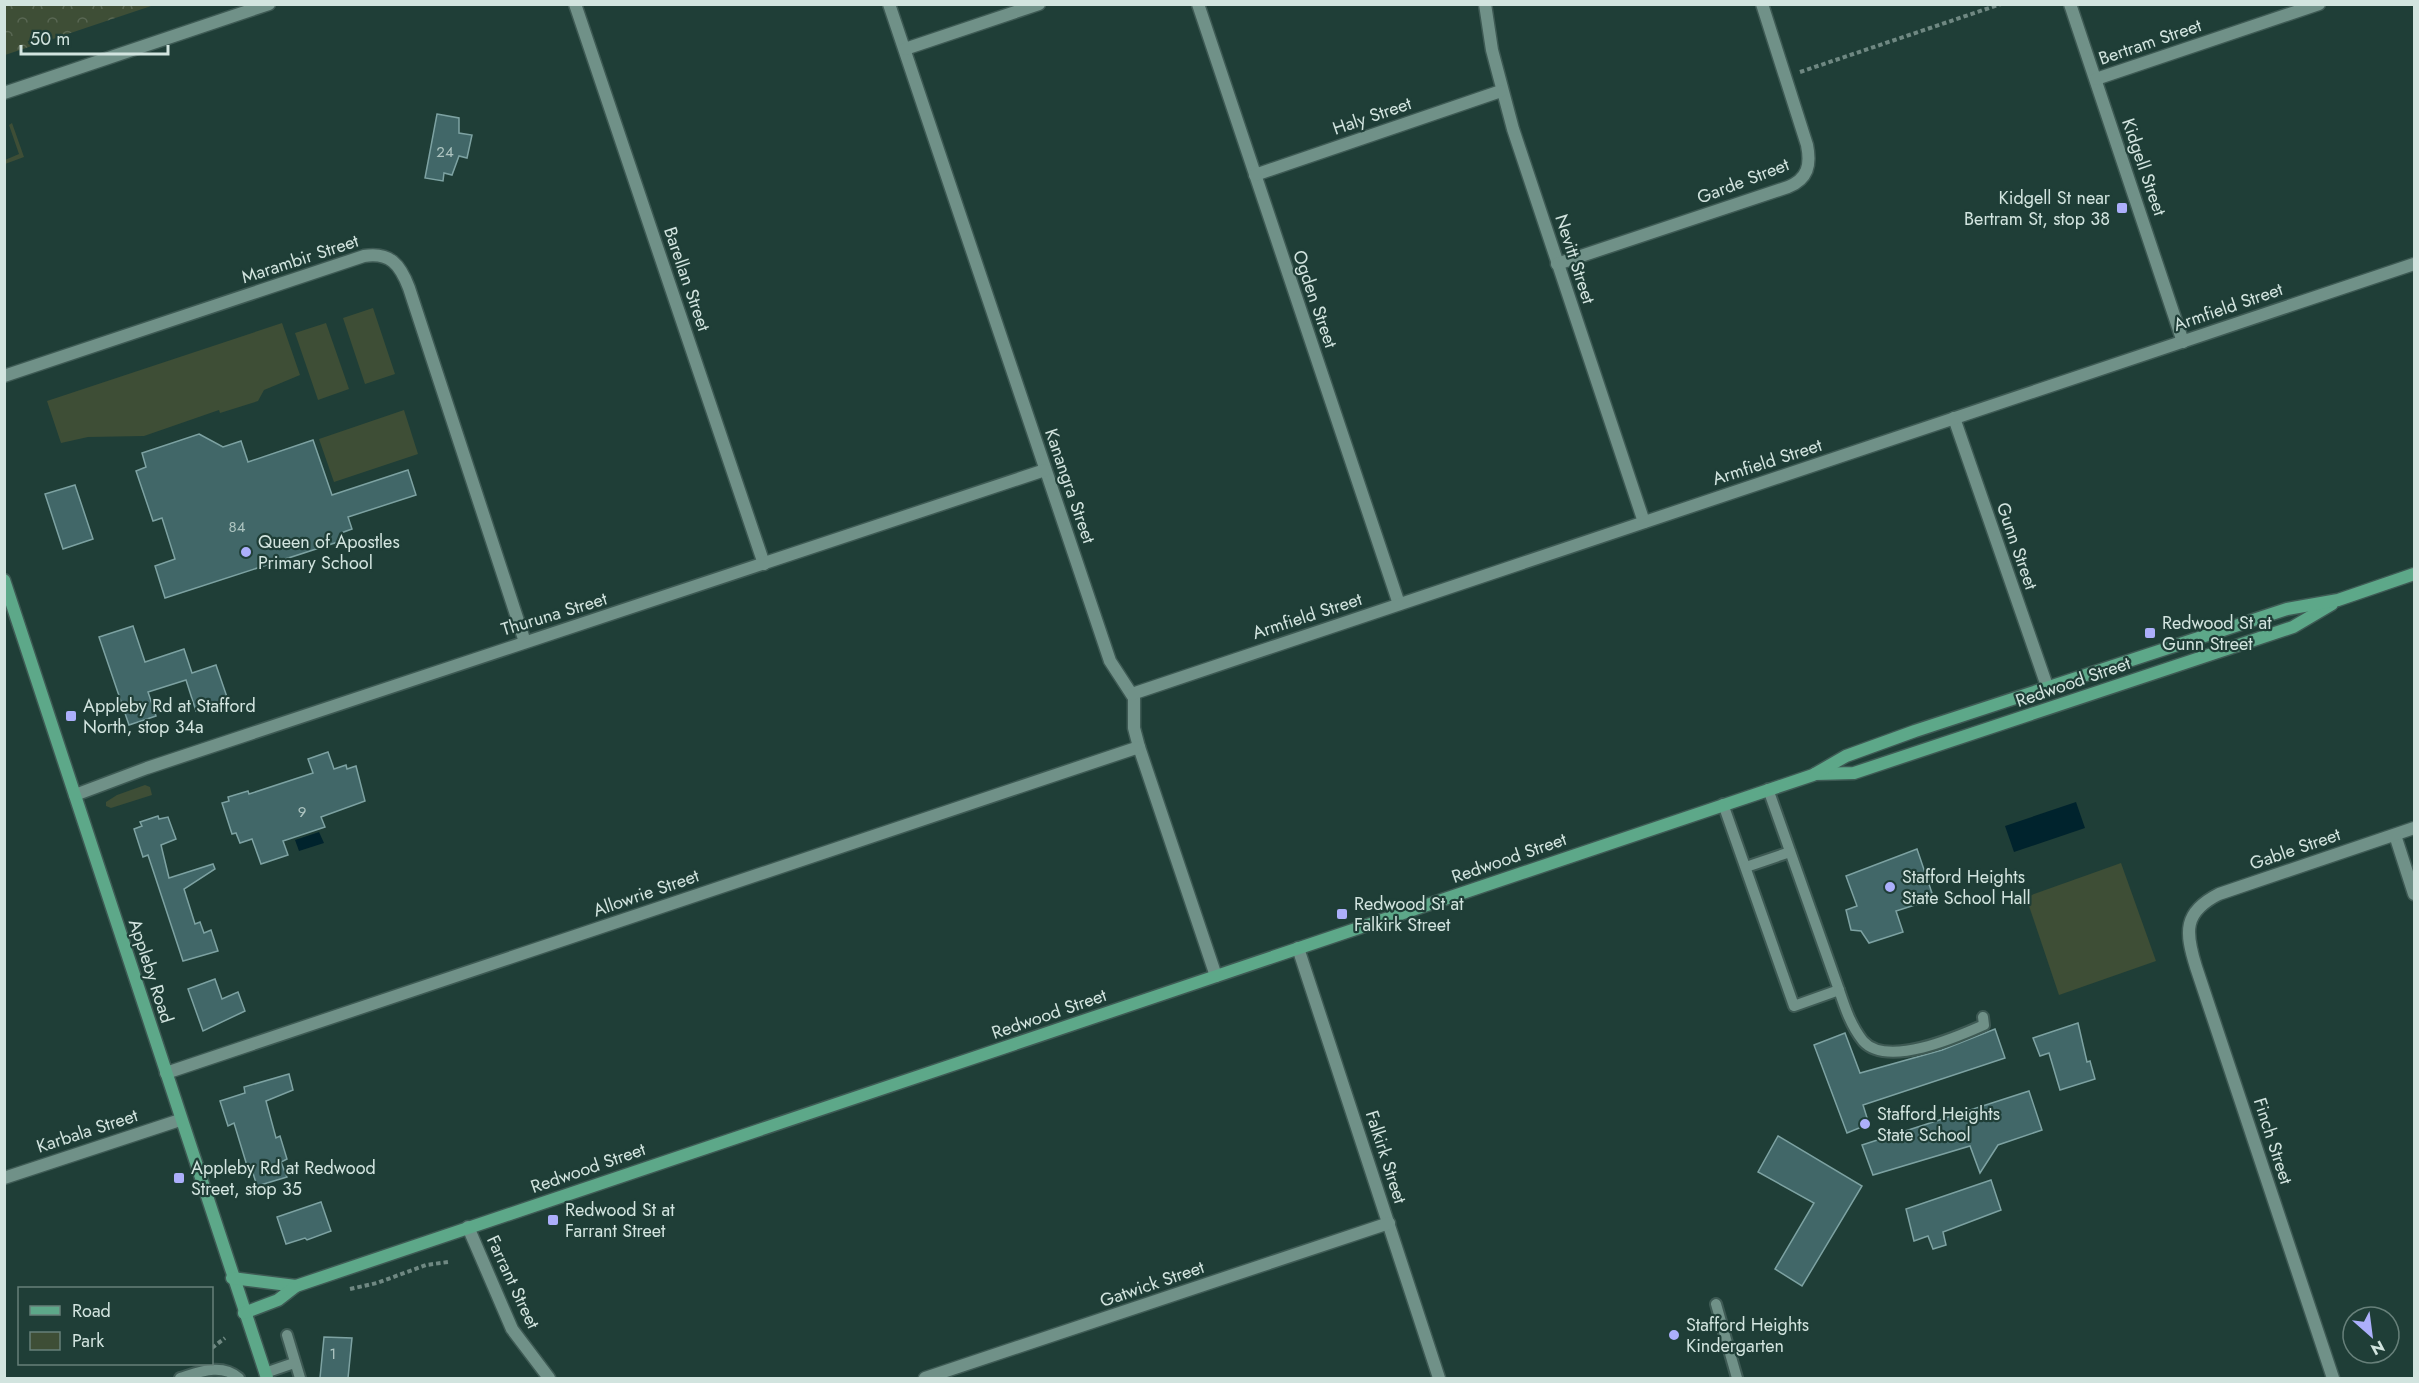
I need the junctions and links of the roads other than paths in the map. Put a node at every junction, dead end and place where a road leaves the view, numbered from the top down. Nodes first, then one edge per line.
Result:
1 (269, 4) edge
2 (575, 4) edge
3 (890, 4) edge
4 (1039, 4) edge
5 (1198, 4) edge
6 (1485, 4) edge
7 (1762, 4) edge
8 (2070, 4) edge
9 (2319, 4) edge
10 (905, 49) junction
11 (2096, 79) junction
12 (1501, 91) junction
13 (4, 93) edge
14 (1255, 175) junction
15 (1557, 264) junction
16 (2415, 264) edge
17 (2183, 342) junction
18 (4, 376) edge
19 (1954, 418) junction
20 (1045, 470) junction
21 (1644, 522) junction
22 (764, 564) junction
23 (2415, 573) edge
24 (4, 580) edge
25 (2338, 600) junction
26 (1399, 604) junction
27 (525, 642) junction
28 (2047, 686) junction
29 (1132, 694) junction
30 (1138, 747) junction
31 (1813, 775) junction
32 (1768, 789) junction
33 (75, 795) junction
34 (1724, 804) junction
35 (2415, 828) edge
36 (2395, 835) junction
37 (1790, 852) junction
38 (1746, 867) junction
39 (2415, 894) edge
40 (2193, 914) joint
41 (1298, 948) junction
42 (1216, 976) junction
43 (1839, 990) junction
44 (1983, 1017) dead end
45 (166, 1073) junction
46 (180, 1120) junction
47 (4, 1178) edge
48 (1389, 1223) junction
49 (468, 1227) junction
50 (232, 1278) junction
51 (296, 1286) junction
52 (1716, 1304) dead end
53 (244, 1313) junction
54 (287, 1335) dead end
55 (294, 1363) junction
56 (266, 1376) edge
57 (180, 1378) edge
58 (238, 1378) edge
59 (300, 1378) edge
60 (549, 1378) edge
61 (925, 1378) edge
62 (1439, 1378) edge
63 (1737, 1378) edge
64 (2333, 1378) edge

1 - 13 street
2 - 22 street, Barellan Street
3 - 10 street, Kanangra Street
4 - 10 street
5 - 14 street, Ogden Street
6 - 12 street, Nevitt Street
7 - 15 street, Garde Street
8 - 11 street, Kidgell Street
9 - 11 street, Bertram Street
10 - 20 street, Kanangra Street
11 - 17 street, Kidgell Street
12 - 14 street, Haly Street
12 - 15 street, Nevitt Street
14 - 26 street, Ogden Street
15 - 21 street, Nevitt Street
16 - 17 street, Armfield Street
17 - 19 street, Armfield Street
18 - 27 street, Marambir Street
19 - 21 street, Armfield Street
19 - 28 street, Gunn Street
20 - 22 street, Thuruna Street
20 - 29 street, Kanangra Street
21 - 26 street, Armfield Street
22 - 27 street, Thuruna Street
23 - 25 street, Redwood Street
24 - 33 street, Appleby Road
25 - 28 street, Redwood Street
25 - 31 street, Redwood Street
26 - 29 street, Armfield Street
27 - 33 street, Thuruna Street
28 - 31 street, Redwood Street
29 - 30 street
30 - 42 street
30 - 45 street, Allowrie Street
31 - 32 street, Redwood Street
32 - 34 street, Redwood Street
32 - 37 lane
33 - 45 street, Appleby Road
34 - 38 lane
34 - 41 street, Redwood Street
35 - 36 street, Gable Street
36 - 39 street
36 - 40 street, Gable Street
37 - 38 lane
37 - 43 lane
38 - 43 lane
40 - 64 street, Finch Street
41 - 42 street, Redwood Street
41 - 48 street, Falkirk Street
42 - 49 street, Redwood Street
43 - 44 lane
45 - 46 street, Appleby Road
46 - 47 street, Karbala Street
46 - 50 street, Appleby Road
48 - 61 street, Gatwick Street
48 - 62 street, Falkirk Street
49 - 51 street, Redwood Street
49 - 60 street, Farrant Street
50 - 51 street, Redwood Street
50 - 53 street, Appleby Road
51 - 53 street, Redwood Street
52 - 63 lane
53 - 56 street, Appleby Road
54 - 55 lane
55 - 56 lane, Appleby Road
55 - 59 lane
57 - 58 lane

